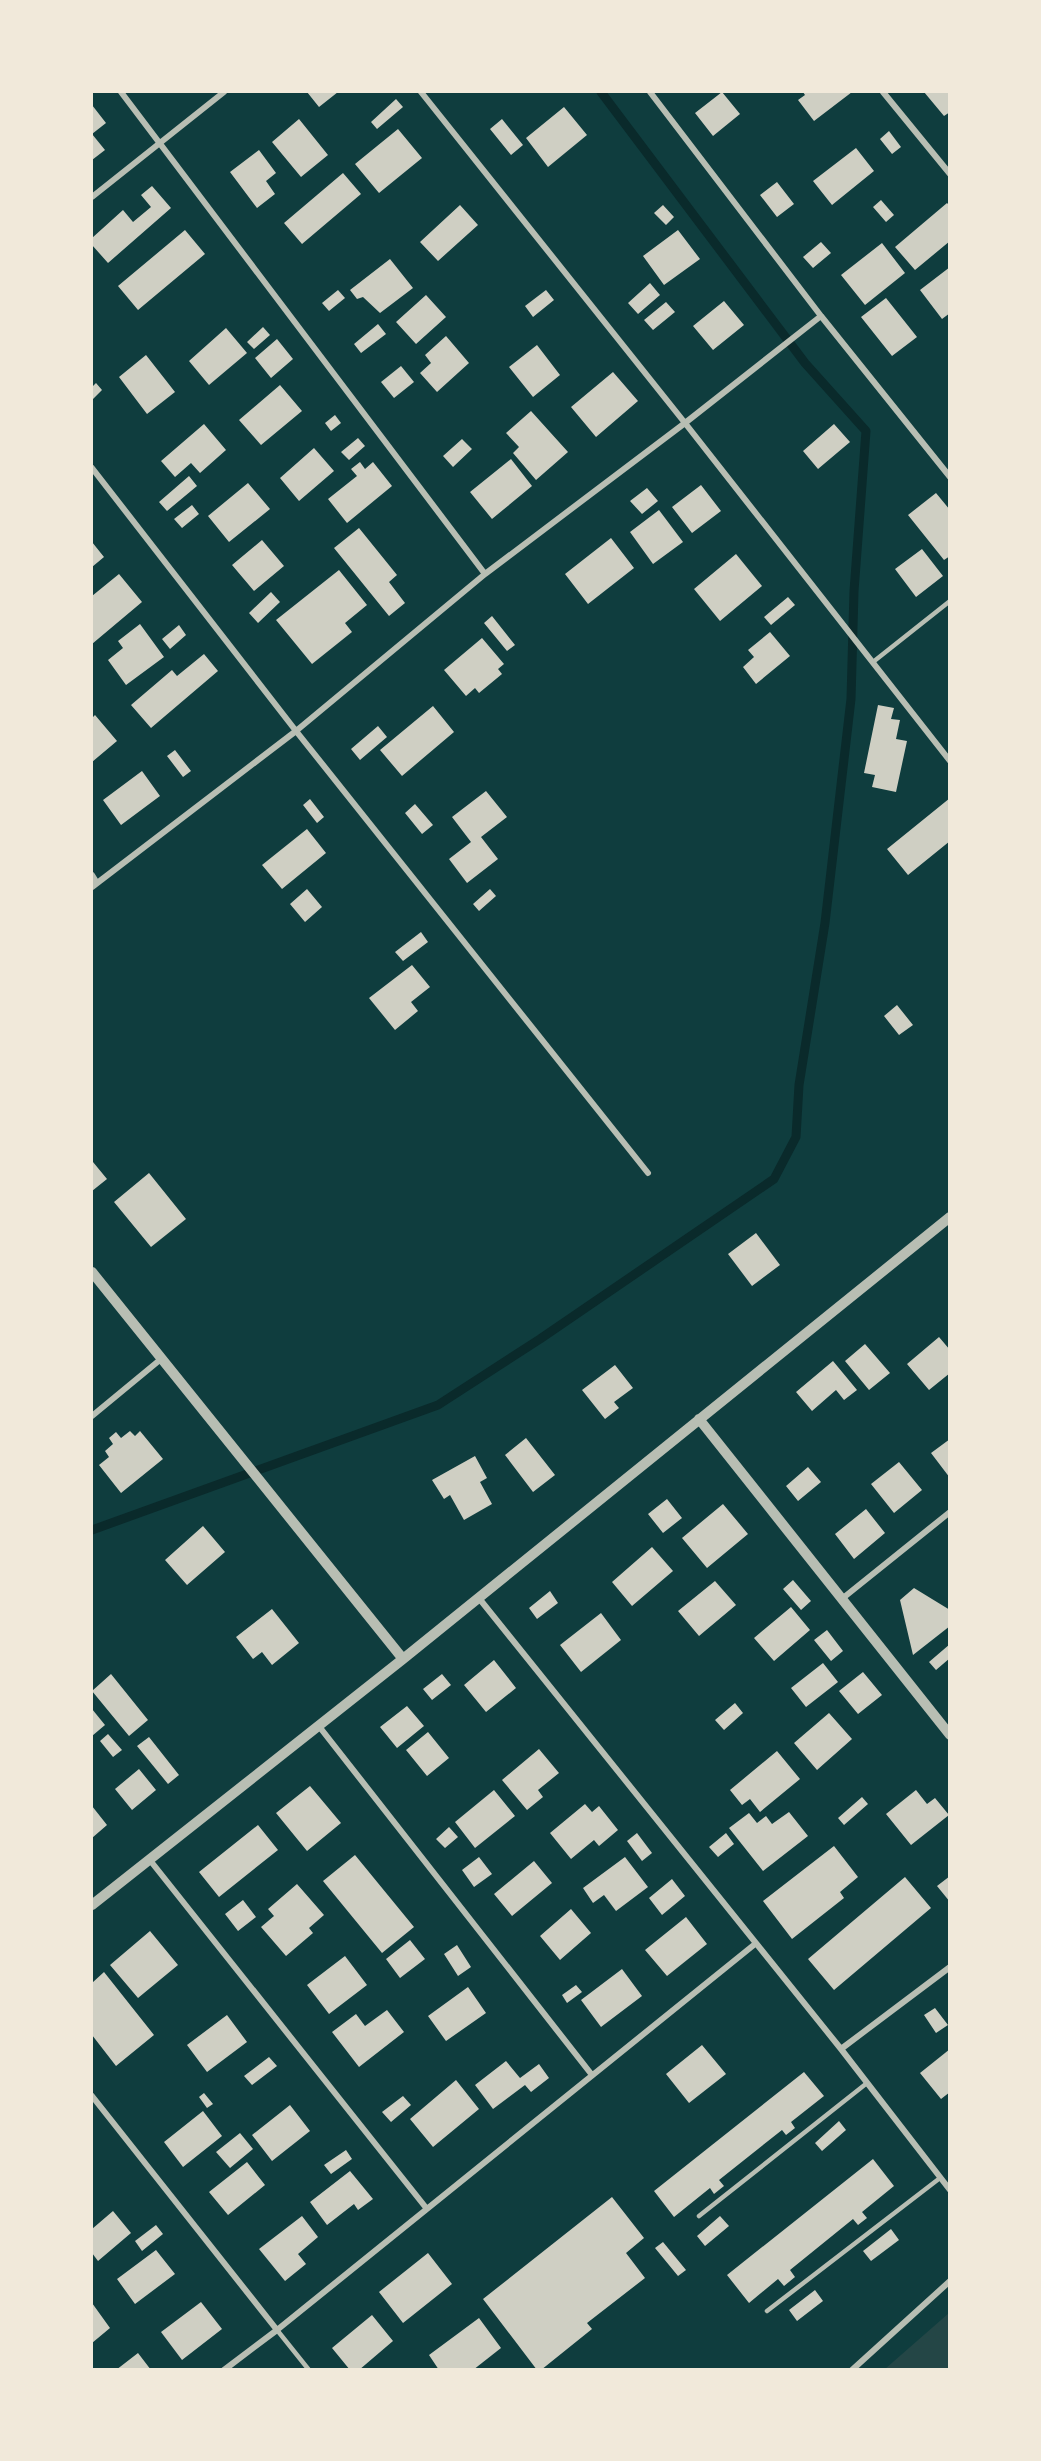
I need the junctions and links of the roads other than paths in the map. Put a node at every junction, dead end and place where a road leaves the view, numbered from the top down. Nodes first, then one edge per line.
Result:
1 (121, 92) edge
2 (224, 92) edge
3 (421, 92) edge
4 (650, 92) edge
5 (883, 92) edge
6 (160, 141) junction
7 (950, 174) edge
8 (92, 197) edge
9 (820, 316) junction
10 (686, 423) junction
11 (92, 468) edge
12 (950, 477) edge
13 (485, 574) junction
14 (950, 601) edge
15 (873, 662) junction
16 (296, 732) junction
17 (950, 761) edge
18 (92, 875) edge
19 (94, 885) edge
20 (648, 1173) dead end
21 (950, 1217) edge
22 (92, 1272) edge
23 (161, 1359) junction
24 (92, 1416) edge
25 (699, 1419) junction
26 (950, 1512) edge
27 (478, 1597) junction
28 (843, 1598) junction
29 (403, 1659) junction
30 (318, 1724) junction
31 (950, 1735) edge
32 (149, 1859) junction
33 (92, 1905) edge
34 (755, 1944) junction
35 (950, 1967) edge
36 (841, 2049) junction
37 (592, 2075) junction
38 (867, 2083) junction
39 (92, 2096) edge
40 (940, 2178) junction
41 (950, 2190) edge
42 (427, 2209) junction
43 (699, 2216) dead end
44 (950, 2281) edge
45 (767, 2311) dead end
46 (277, 2330) junction
47 (224, 2370) edge
48 (309, 2370) edge
49 (852, 2370) edge

1 - 6 street
2 - 6 street
3 - 10 street
4 - 9 street
5 - 7 street
6 - 8 street
6 - 13 street
9 - 10 street
9 - 12 street
10 - 13 street
10 - 15 street
11 - 16 street
13 - 16 street
14 - 15 lane
15 - 17 street
16 - 19 street
16 - 20 street
18 - 19 street
21 - 25 street
22 - 23 street
23 - 24 street
23 - 29 street
25 - 27 street
25 - 28 street
26 - 28 street
27 - 29 street
27 - 34 street
28 - 31 street
29 - 30 street
30 - 32 street
30 - 37 street
32 - 33 street
32 - 42 street
34 - 36 street
34 - 37 street
35 - 36 street
36 - 38 street
37 - 42 street
38 - 40 street
38 - 43 lane
39 - 46 street
40 - 41 street
40 - 45 lane
42 - 46 street
44 - 49 street
46 - 47 street
46 - 48 lane

